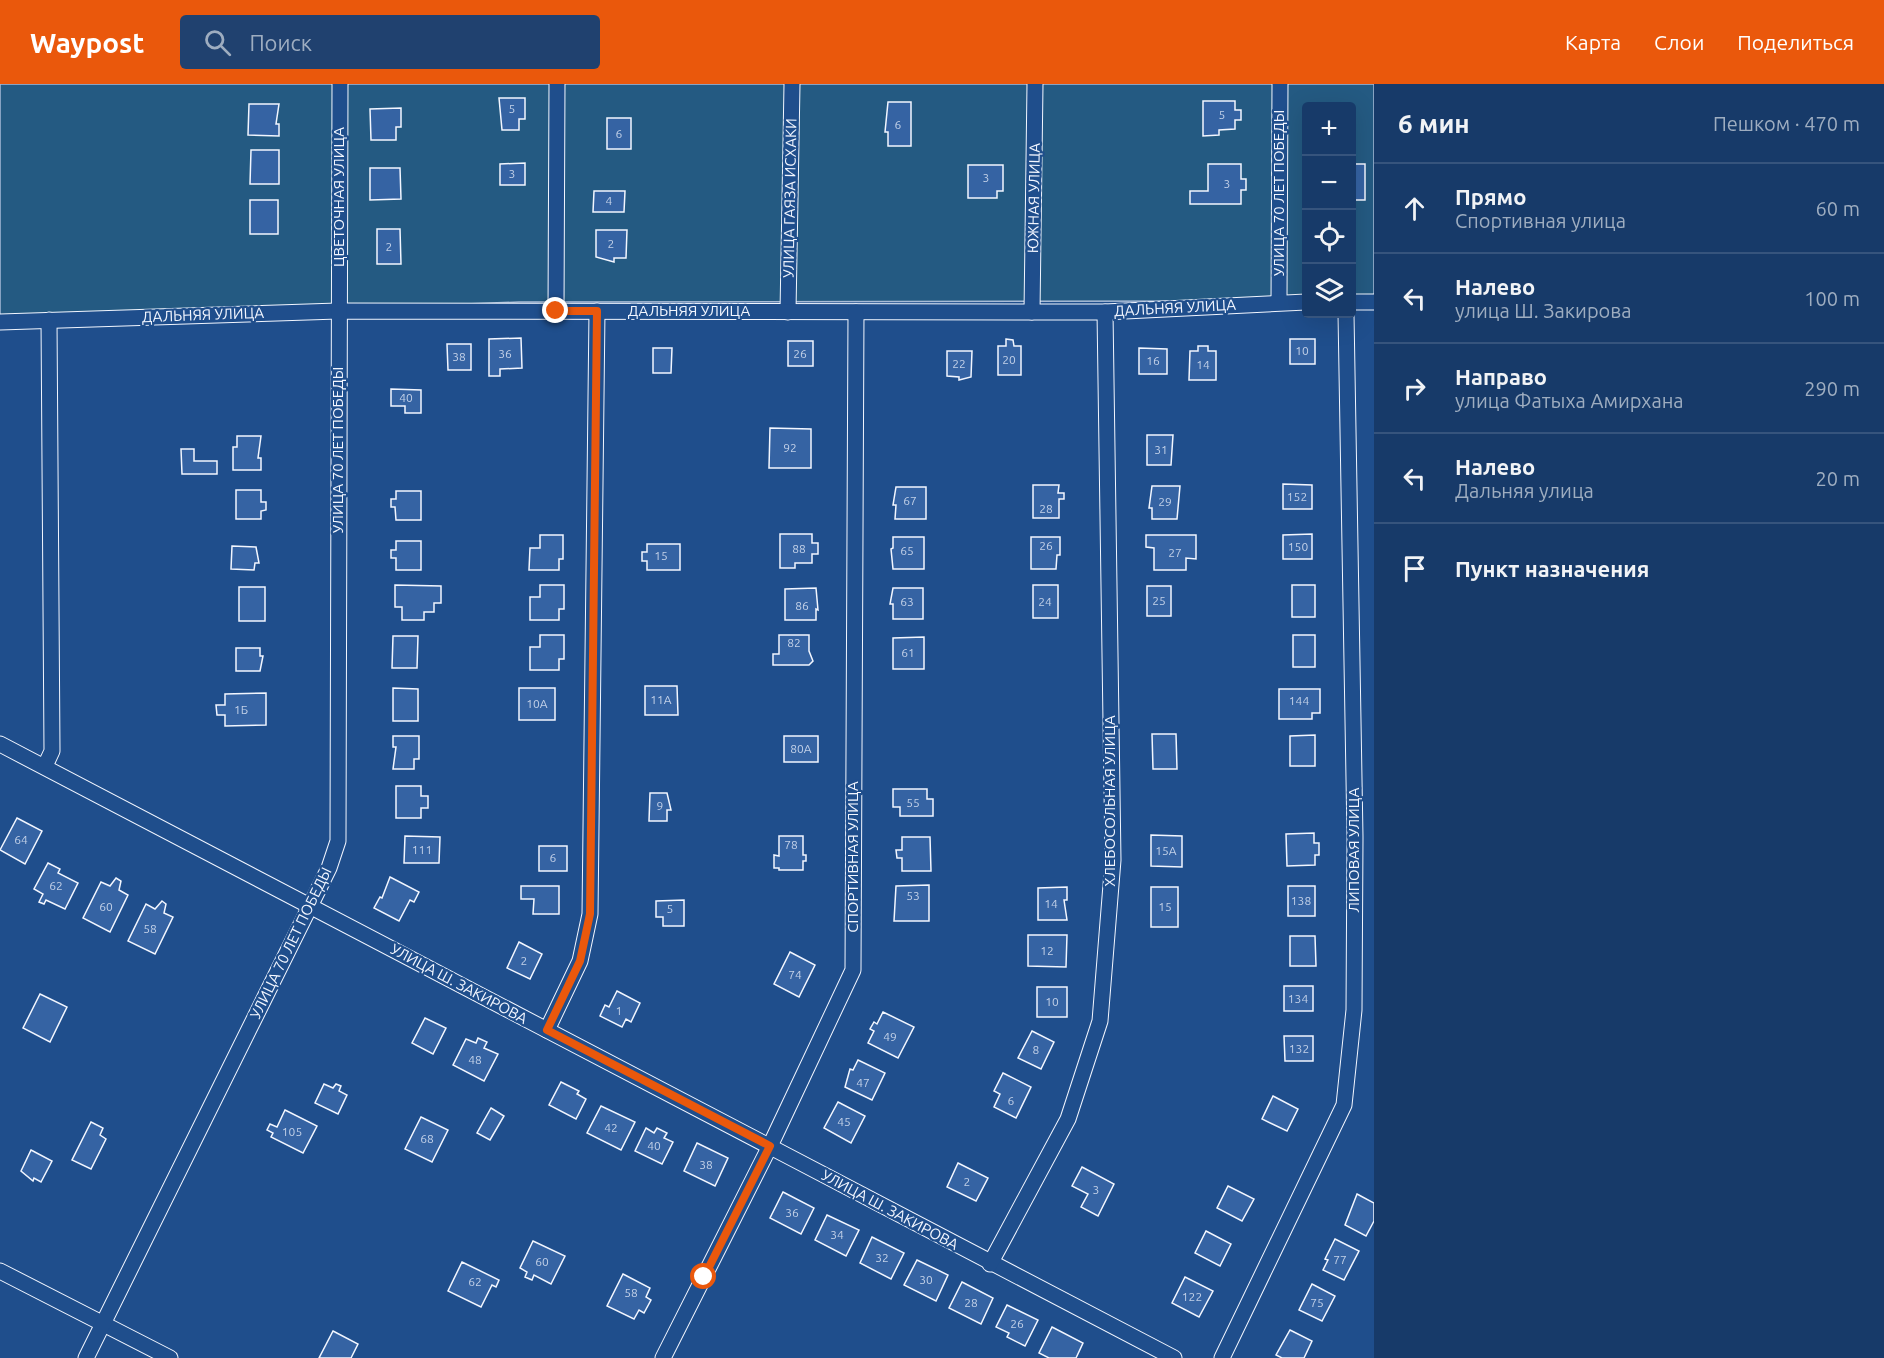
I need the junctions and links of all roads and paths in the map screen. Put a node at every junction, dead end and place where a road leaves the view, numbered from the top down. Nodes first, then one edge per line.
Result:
1 (340, 84) edge
2 (558, 84) edge
3 (792, 84) edge
4 (1035, 84) edge
5 (1280, 84) edge
6 (1279, 302) junction
7 (1302, 302) edge
8 (1356, 302) edge
9 (1374, 302) edge
10 (339, 311) junction
11 (556, 311) junction
12 (597, 311) junction
13 (788, 312) junction
14 (856, 312) junction
15 (1032, 312) junction
16 (1105, 312) junction
17 (1346, 318) edge
18 (49, 320) junction
19 (0, 322) edge
20 (0, 744) edge
21 (45, 766) junction
22 (310, 906) junction
23 (547, 1030) junction
24 (770, 1146) junction
25 (990, 1264) junction
26 (0, 1271) edge
27 (103, 1322) junction
28 (86, 1358) edge
29 (170, 1358) edge
30 (663, 1358) edge
31 (1174, 1358) edge
32 (1222, 1358) edge

1 - 10 street, ЦВЕТОЧНАЯ УЛИЦА
2 - 11 street
3 - 13 street, УЛИЦА ГАЯЗА ИСХАКИ
4 - 15 street, ЮЖНАЯ УЛИЦА
5 - 6 street, УЛИЦА 70 ЛЕТ ПОБЕДЫ
6 - 7 street, ДАЛЬНЯЯ УЛИЦА
6 - 16 street, ДАЛЬНЯЯ УЛИЦА
8 - 9 street
10 - 11 street, ДАЛЬНЯЯ УЛИЦА
10 - 18 street, ДАЛЬНЯЯ УЛИЦА
10 - 22 street, УЛИЦА 70 ЛЕТ ПОБЕДЫ
11 - 12 street, ДАЛЬНЯЯ УЛИЦА
12 - 13 street, ДАЛЬНЯЯ УЛИЦА
12 - 23 street
13 - 14 street, ДАЛЬНЯЯ УЛИЦА
14 - 15 street, ДАЛЬНЯЯ УЛИЦА
14 - 24 street, СПОРТИВНАЯ УЛИЦА
15 - 16 street, ДАЛЬНЯЯ УЛИЦА
16 - 25 street, ХЛЕБОСОЛЬНАЯ УЛИЦА
17 - 32 street, ЛИПОВАЯ УЛИЦА
18 - 19 street, ДАЛЬНЯЯ УЛИЦА
18 - 21 street
20 - 21 street, УЛИЦА Ш. ЗАКИРОВА
21 - 22 street, УЛИЦА Ш. ЗАКИРОВА
22 - 23 street, УЛИЦА Ш. ЗАКИРОВА
22 - 27 street, УЛИЦА 70 ЛЕТ ПОБЕДЫ
23 - 24 street, УЛИЦА Ш. ЗАКИРОВА
24 - 25 street, УЛИЦА Ш. ЗАКИРОВА
24 - 30 street, СПОРТИВНАЯ УЛИЦА
25 - 31 street, УЛИЦА Ш. ЗАКИРОВА
26 - 27 street
27 - 28 street, УЛИЦА 70 ЛЕТ ПОБЕДЫ
27 - 29 street

